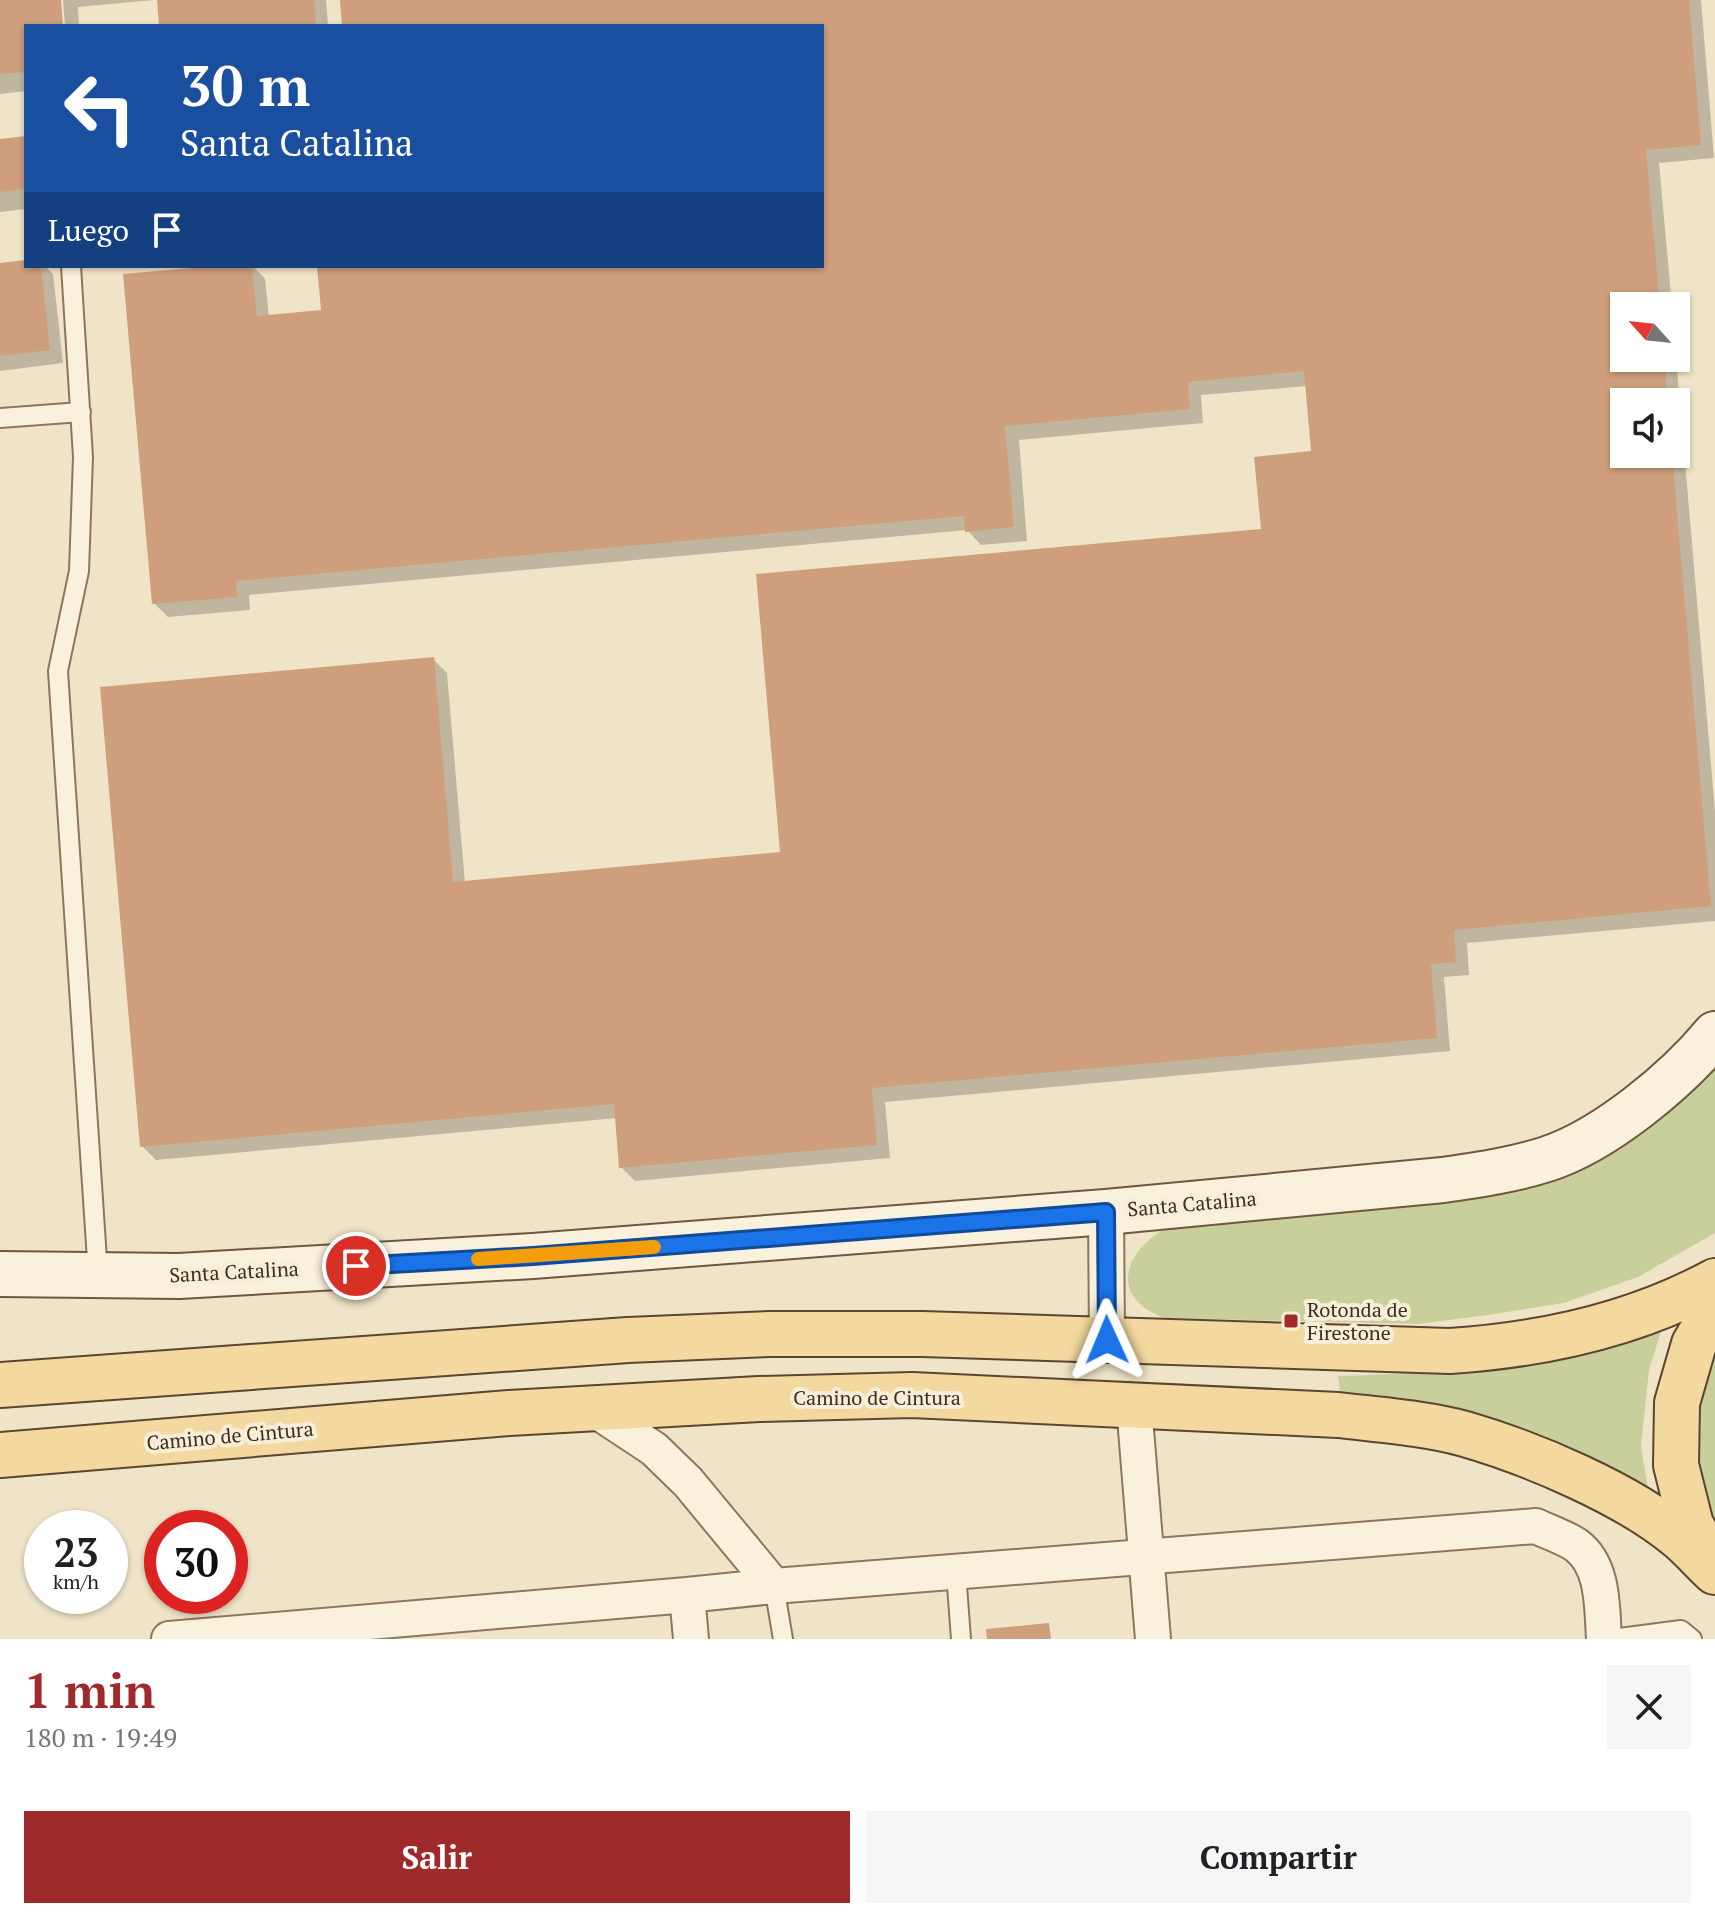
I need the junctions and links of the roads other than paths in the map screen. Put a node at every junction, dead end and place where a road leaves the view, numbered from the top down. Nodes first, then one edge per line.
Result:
1 (71, 268) edge
2 (81, 412) junction
3 (0, 418) edge
4 (1715, 1034) edge
5 (1106, 1212) junction
6 (0, 1274) edge
7 (98, 1275) junction
8 (1715, 1281) edge
9 (1715, 1309) edge
10 (1107, 1340) junction
11 (0, 1385) edge
12 (1134, 1405) junction
13 (592, 1408) junction
14 (0, 1455) edge
15 (1146, 1557) junction
16 (1715, 1569) edge
17 (956, 1572) junction
18 (774, 1586) junction
19 (687, 1595) junction
20 (225, 1637) edge
21 (169, 1639) edge
22 (691, 1639) edge
23 (783, 1639) edge
24 (961, 1639) edge
25 (1153, 1639) edge
26 (1604, 1639) edge
27 (1612, 1639) edge
28 (1692, 1639) edge

1 - 2 lane
2 - 3 lane
2 - 7 lane
4 - 5 street, Santa Catalina
5 - 7 street, Santa Catalina
5 - 10 street
6 - 7 street, Santa Catalina
8 - 10 main road
9 - 16 main road
10 - 11 main road
12 - 13 main road, Camino de Cintura
12 - 15 street
12 - 16 main road, Camino de Cintura
13 - 14 main road, Camino de Cintura
13 - 18 street
15 - 17 street
15 - 25 street
15 - 26 street
17 - 18 street
17 - 24 lane
18 - 19 street
18 - 23 lane
19 - 20 street
19 - 22 street
20 - 21 street
27 - 28 lane

